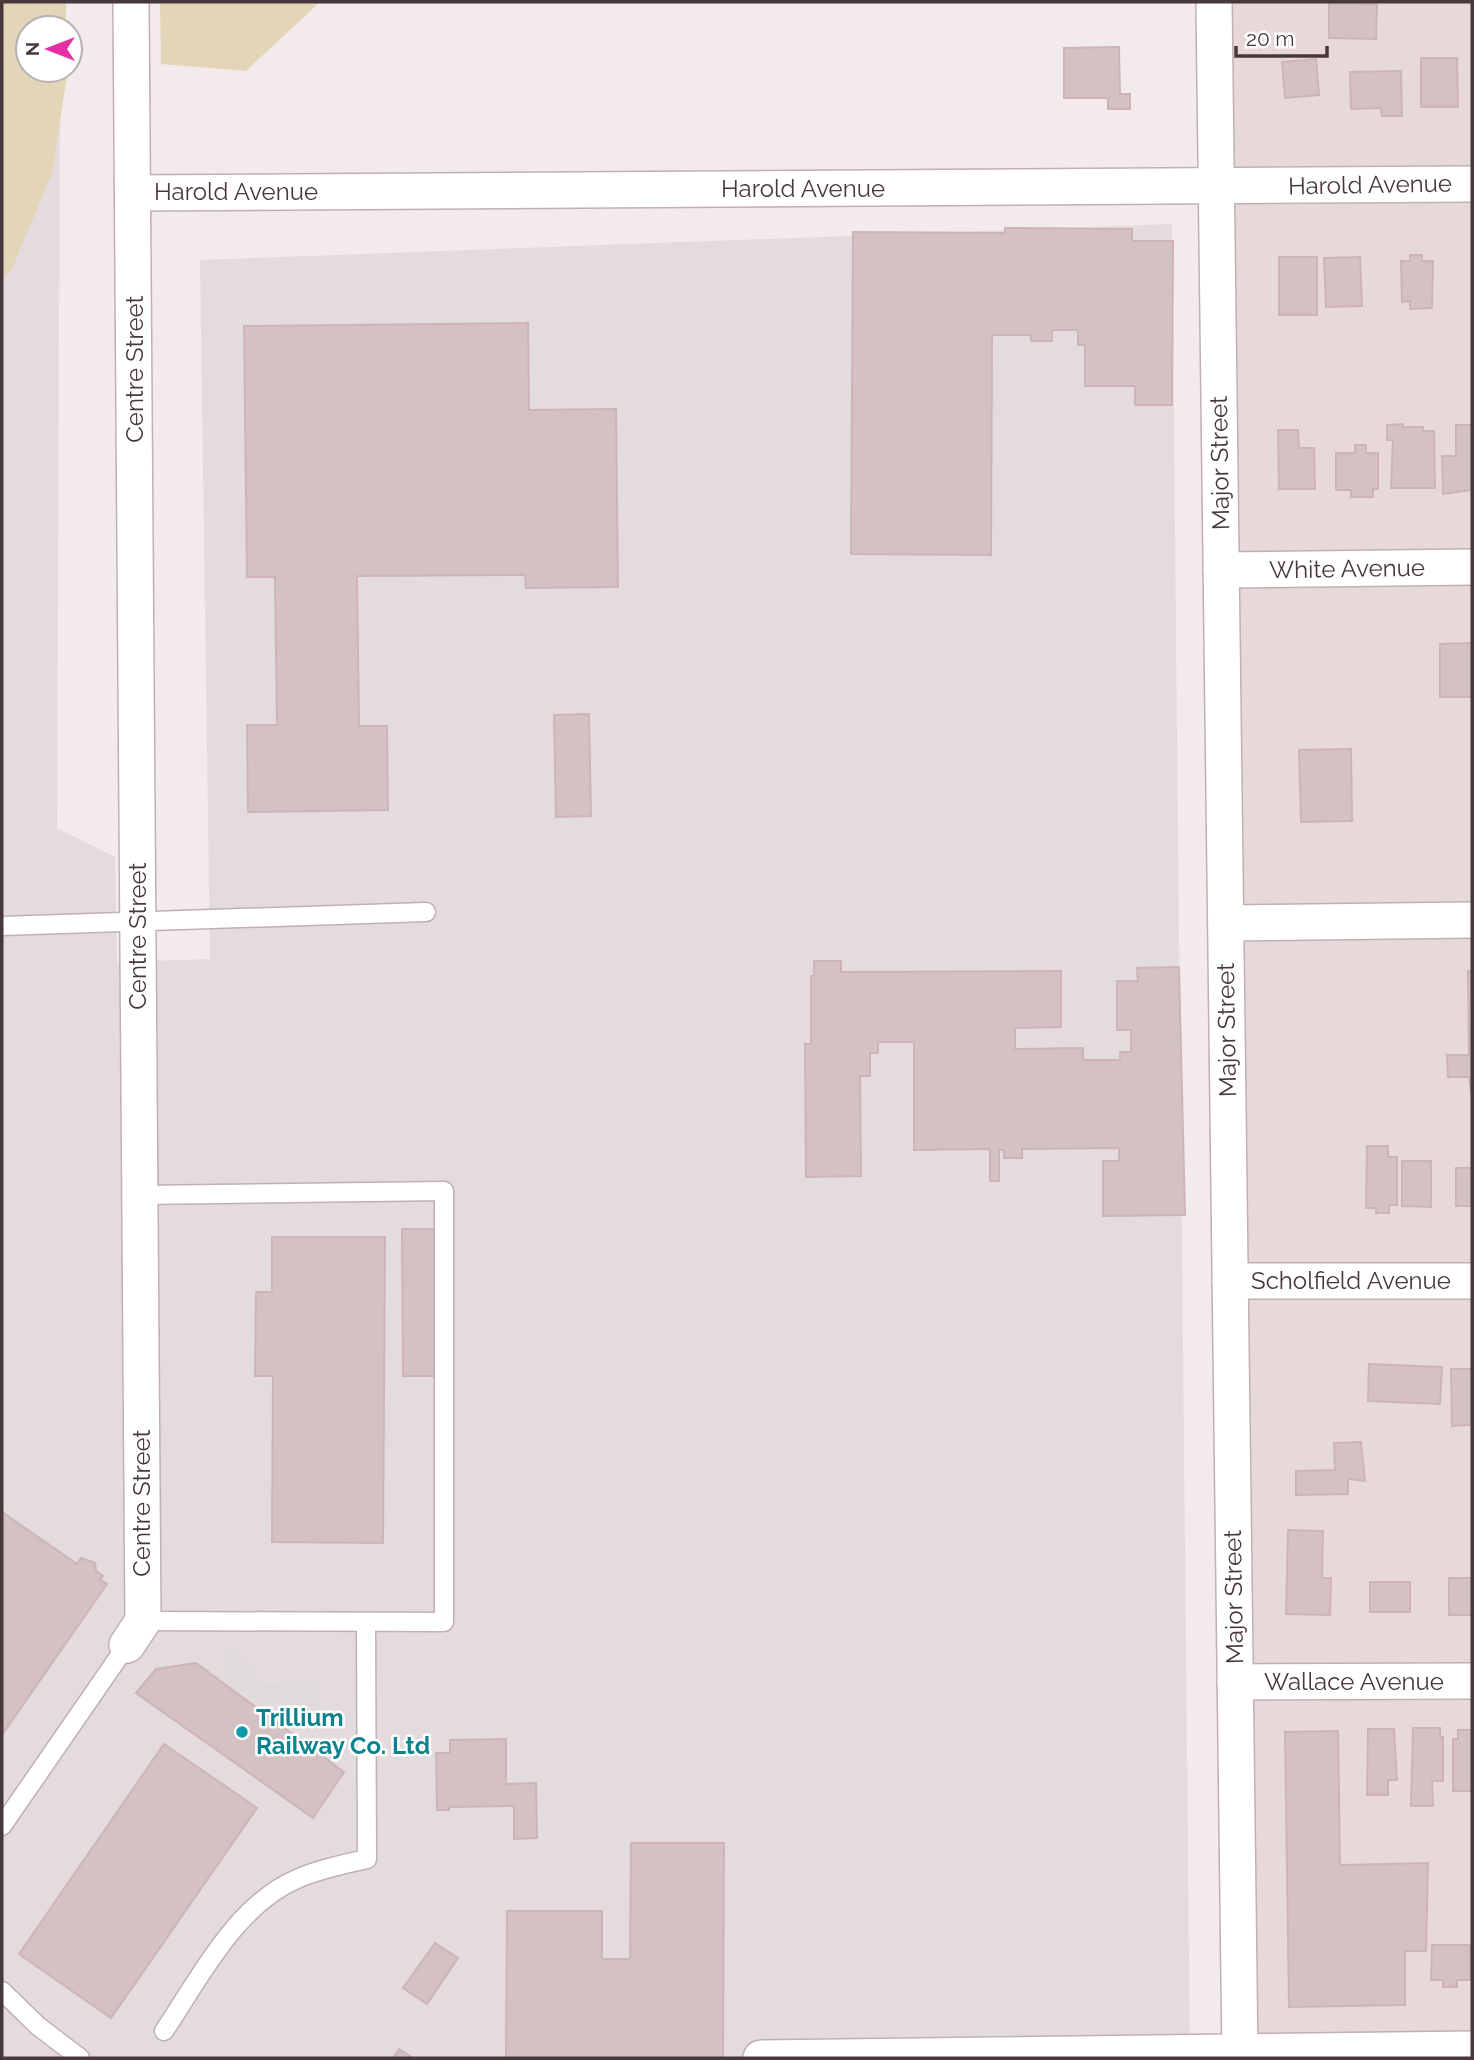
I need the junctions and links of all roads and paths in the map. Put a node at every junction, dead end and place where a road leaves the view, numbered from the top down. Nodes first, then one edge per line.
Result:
1 (131, 2) edge
2 (1214, 2) edge
3 (1472, 184) edge
4 (1216, 187) junction
5 (133, 192) junction
6 (1472, 567) edge
7 (1221, 570) junction
8 (426, 912) dead end
9 (1472, 920) edge
10 (1226, 923) junction
11 (138, 924) junction
12 (2, 926) edge
13 (141, 1195) junction
14 (1472, 1281) edge
15 (1230, 1282) junction
16 (366, 1622) junction
17 (135, 1633) junction
18 (1472, 1681) edge
19 (1235, 1682) junction
20 (2, 1826) edge
21 (2, 1991) edge
22 (164, 2031) dead end
23 (1472, 2049) edge
24 (1240, 2055) edge
25 (80, 2058) edge
26 (761, 2058) edge

1 - 5 street, Centre Street
2 - 4 street, Major Street
3 - 4 street, Harold Avenue
4 - 5 street, Harold Avenue
4 - 7 street, Major Street
5 - 11 street, Centre Street
6 - 7 street, White Avenue
7 - 10 street, Major Street
8 - 11 lane
9 - 10 street
10 - 15 street, Major Street
11 - 12 lane
11 - 13 street, Centre Street
13 - 16 lane
13 - 17 street, Centre Street
14 - 15 street, Scholfield Avenue
15 - 19 street, Major Street
16 - 17 lane
16 - 22 lane
17 - 20 lane
18 - 19 street, Wallace Avenue
19 - 24 street, Major Street
21 - 25 lane
23 - 24 street
24 - 26 street

